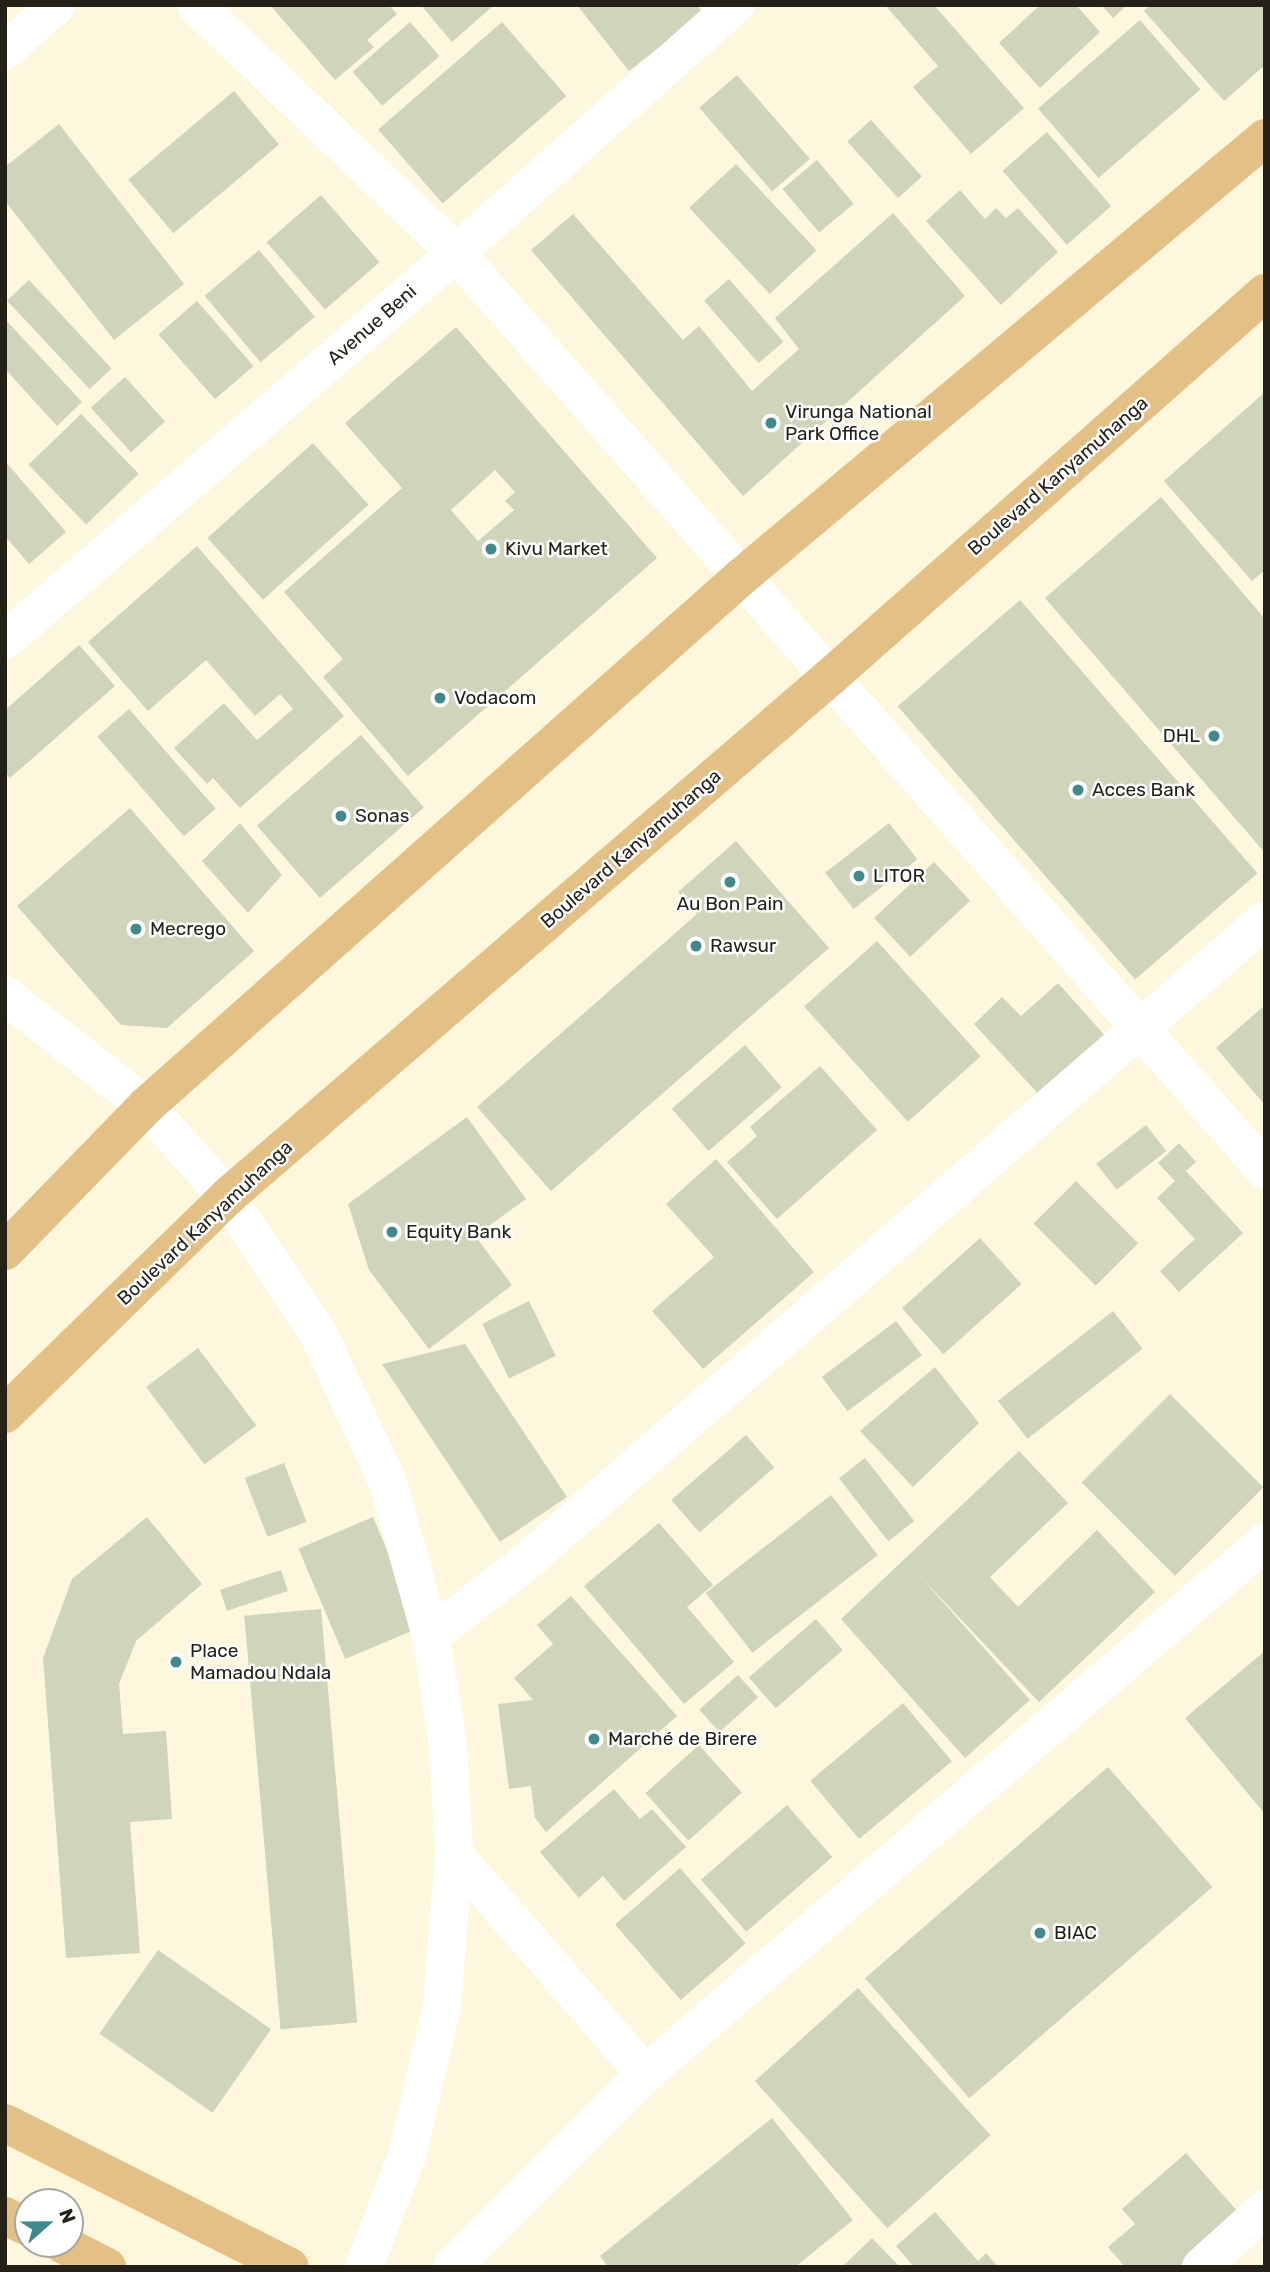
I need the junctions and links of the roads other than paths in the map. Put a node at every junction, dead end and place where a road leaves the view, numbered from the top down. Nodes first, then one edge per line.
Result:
1 (56, 5) edge
2 (195, 5) edge
3 (734, 5) edge
4 (5, 51) edge
5 (1265, 138) edge
6 (456, 253) junction
7 (1265, 293) edge
8 (740, 578) junction
9 (5, 640) edge
10 (829, 678) junction
11 (1265, 920) edge
12 (5, 995) edge
13 (1141, 1029) junction
14 (146, 1107) junction
15 (1265, 1170) edge
16 (227, 1198) junction
17 (5, 1251) edge
18 (5, 1414) edge
19 (1265, 1542) edge
20 (431, 1636) junction
21 (454, 1854) junction
22 (645, 2074) junction
23 (5, 2123) edge
24 (1265, 2209) edge
25 (84, 2255) edge
26 (107, 2267) edge
27 (290, 2267) edge
28 (365, 2267) edge
29 (452, 2267) edge
30 (1201, 2267) edge

1 - 4 street
2 - 6 street
3 - 6 street, Avenue Beni
5 - 8 main road
6 - 8 street
6 - 9 street, Avenue Beni
7 - 10 main road, Boulevard Kanyamuhanga
8 - 10 street
8 - 14 main road
10 - 13 street
10 - 16 main road, Boulevard Kanyamuhanga
11 - 13 street
12 - 14 street
13 - 15 street
13 - 20 street
14 - 16 street
14 - 17 main road
16 - 18 main road, Boulevard Kanyamuhanga
16 - 20 street
19 - 22 street
20 - 21 street
21 - 22 street
21 - 28 street
22 - 29 street
23 - 27 main road
24 - 30 street
25 - 26 main road

